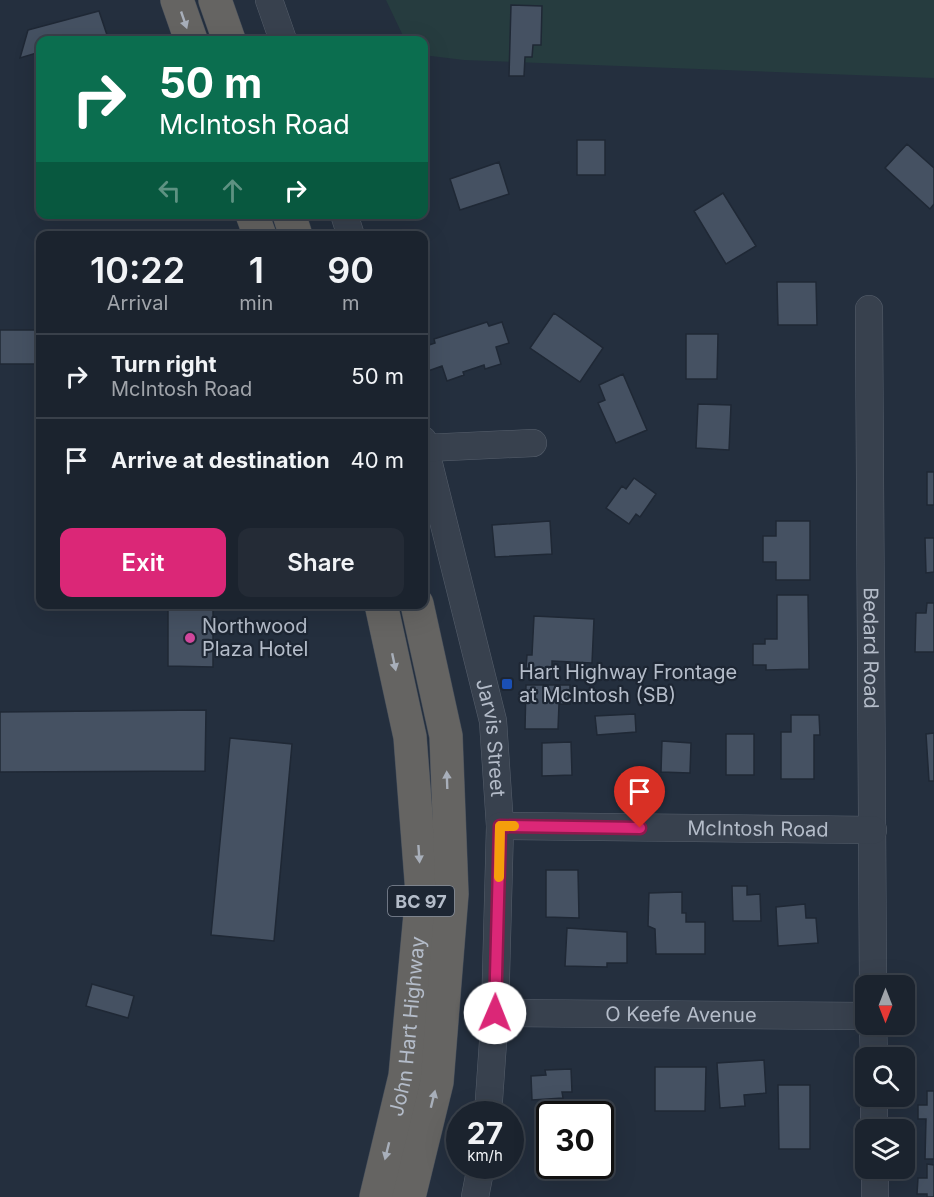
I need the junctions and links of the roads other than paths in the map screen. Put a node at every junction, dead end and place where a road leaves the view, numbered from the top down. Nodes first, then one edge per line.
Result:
1 (177, 0) edge
2 (215, 0) edge
3 (268, 0) edge
4 (190, 36) edge
5 (228, 36) edge
6 (282, 36) edge
7 (869, 309) dead end
8 (533, 443) dead end
9 (428, 444) edge
10 (428, 460) edge
11 (382, 609) edge
12 (418, 609) edge
13 (500, 826) junction
14 (873, 830) junction
15 (873, 975) edge
16 (495, 1013) junction
17 (855, 1016) edge
18 (489, 1101) edge
19 (478, 1179) edge
20 (874, 1179) edge
21 (376, 1197) edge
22 (409, 1197) edge
23 (475, 1197) edge
24 (875, 1197) edge

1 -> 4 highway
2 - 5 highway
3 - 6 street
7 - 14 street, Bedard Road
8 - 9 street
10 - 13 street, Jarvis Street
11 -> 21 highway, John Hart Highway / BC 97
22 -> 12 highway, John Hart Highway / BC 97
13 - 14 street, McIntosh Road
13 - 16 street, Jarvis Street
14 - 15 street, Bedard Road
16 - 17 street, O Keefe Avenue
16 - 18 street, Jarvis Street
19 - 23 street
20 - 24 street

